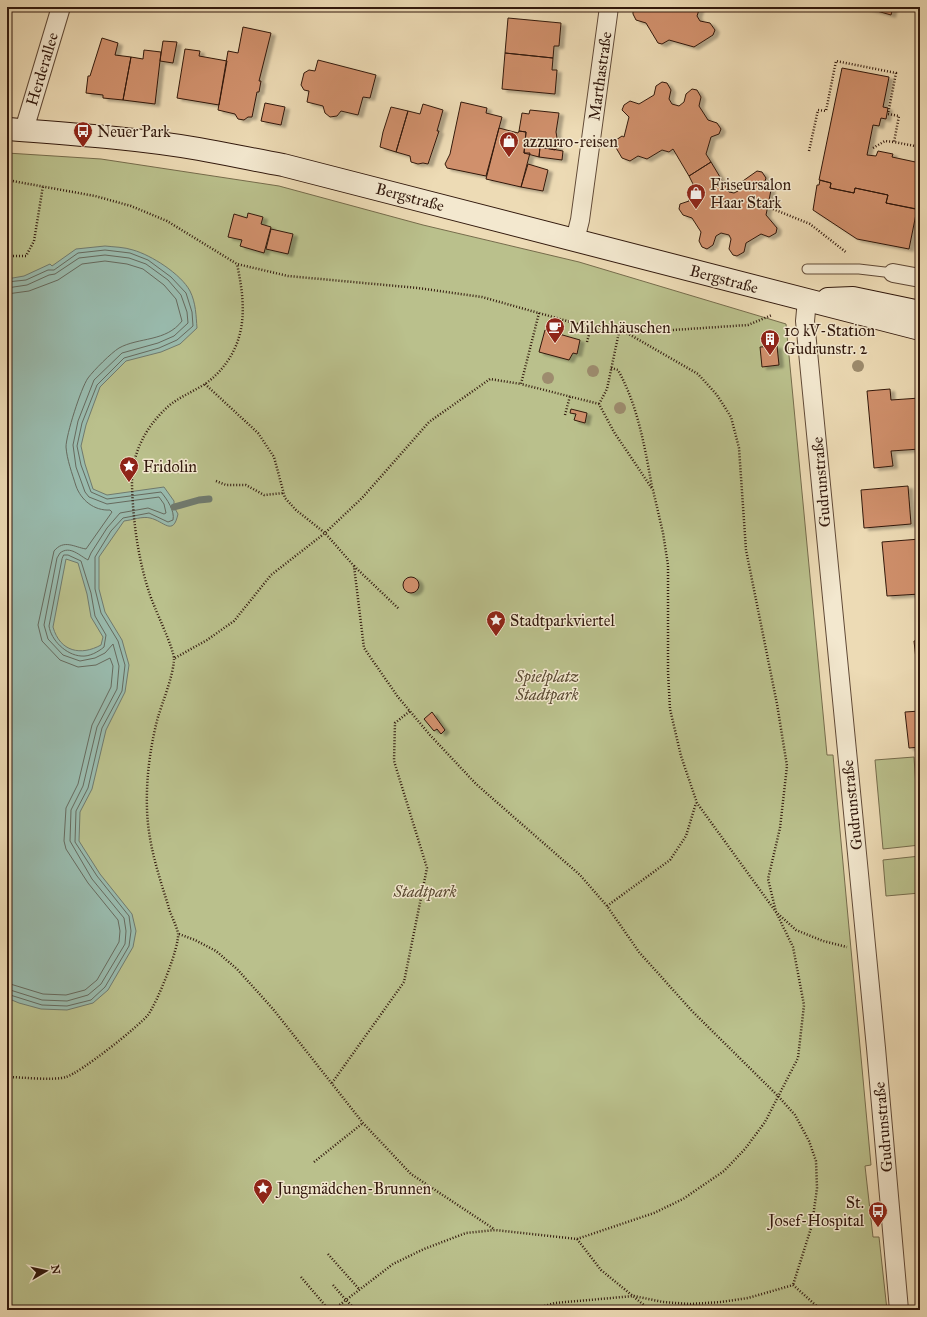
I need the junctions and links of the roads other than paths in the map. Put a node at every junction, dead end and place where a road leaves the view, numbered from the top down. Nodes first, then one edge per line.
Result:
1 (61, 7) edge
2 (609, 7) edge
3 (15, 130) edge
4 (575, 240) junction
5 (807, 269) dead end
6 (893, 273) joint
7 (920, 278) edge
8 (807, 300) junction
9 (920, 312) edge
10 (920, 329) edge
11 (900, 1310) edge

1 - 3 street, Herderallee
2 - 4 street, Marthastraße
3 - 4 street, Bergstraße
4 - 8 street, Bergstraße
5 - 6 lane
6 - 7 street
8 - 9 street, Bergstraße
8 - 10 street, Bergstraße
8 - 11 street, Gudrunstraße

